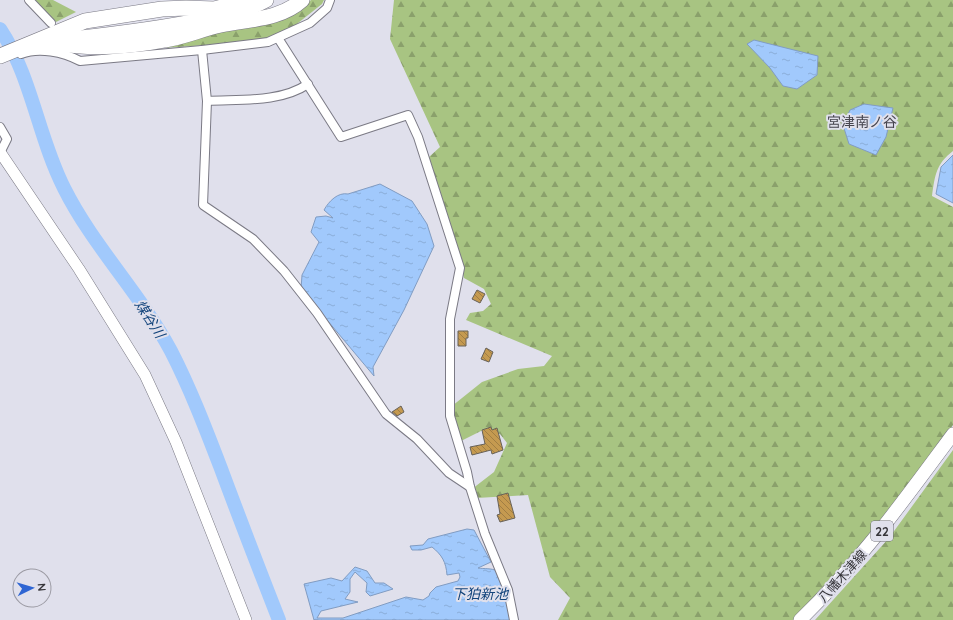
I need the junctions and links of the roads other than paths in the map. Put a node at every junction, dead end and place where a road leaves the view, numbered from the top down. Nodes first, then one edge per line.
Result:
1 (29, 0) edge
2 (174, 0) edge
3 (250, 0) edge
4 (266, 0) edge
5 (302, 0) edge
6 (330, 0) edge
7 (216, 17) junction
8 (55, 28) junction
9 (278, 38) junction
10 (37, 42) junction
11 (69, 50) junction
12 (202, 50) junction
13 (0, 56) edge
14 (0, 62) edge
15 (308, 84) junction
16 (207, 101) junction
17 (0, 127) edge
18 (0, 152) edge
19 (953, 434) edge
20 (470, 487) junction
21 (246, 620) edge
22 (514, 620) edge
23 (800, 620) edge

1 - 8 street
2 - 10 highway
3 - 7 highway
4 - 7 highway
5 - 7 highway
6 - 9 street
7 - 8 highway
7 - 10 highway
7 - 11 highway
8 - 10 highway
9 - 12 street
9 - 15 street
10 - 11 highway
10 - 13 highway
11 - 12 street
11 - 14 street
12 - 16 street
15 - 16 street
15 - 20 street
16 - 20 street
17 - 18 street
18 - 21 street
19 - 23 main road, 八幡木津線 / 22
20 - 22 street

